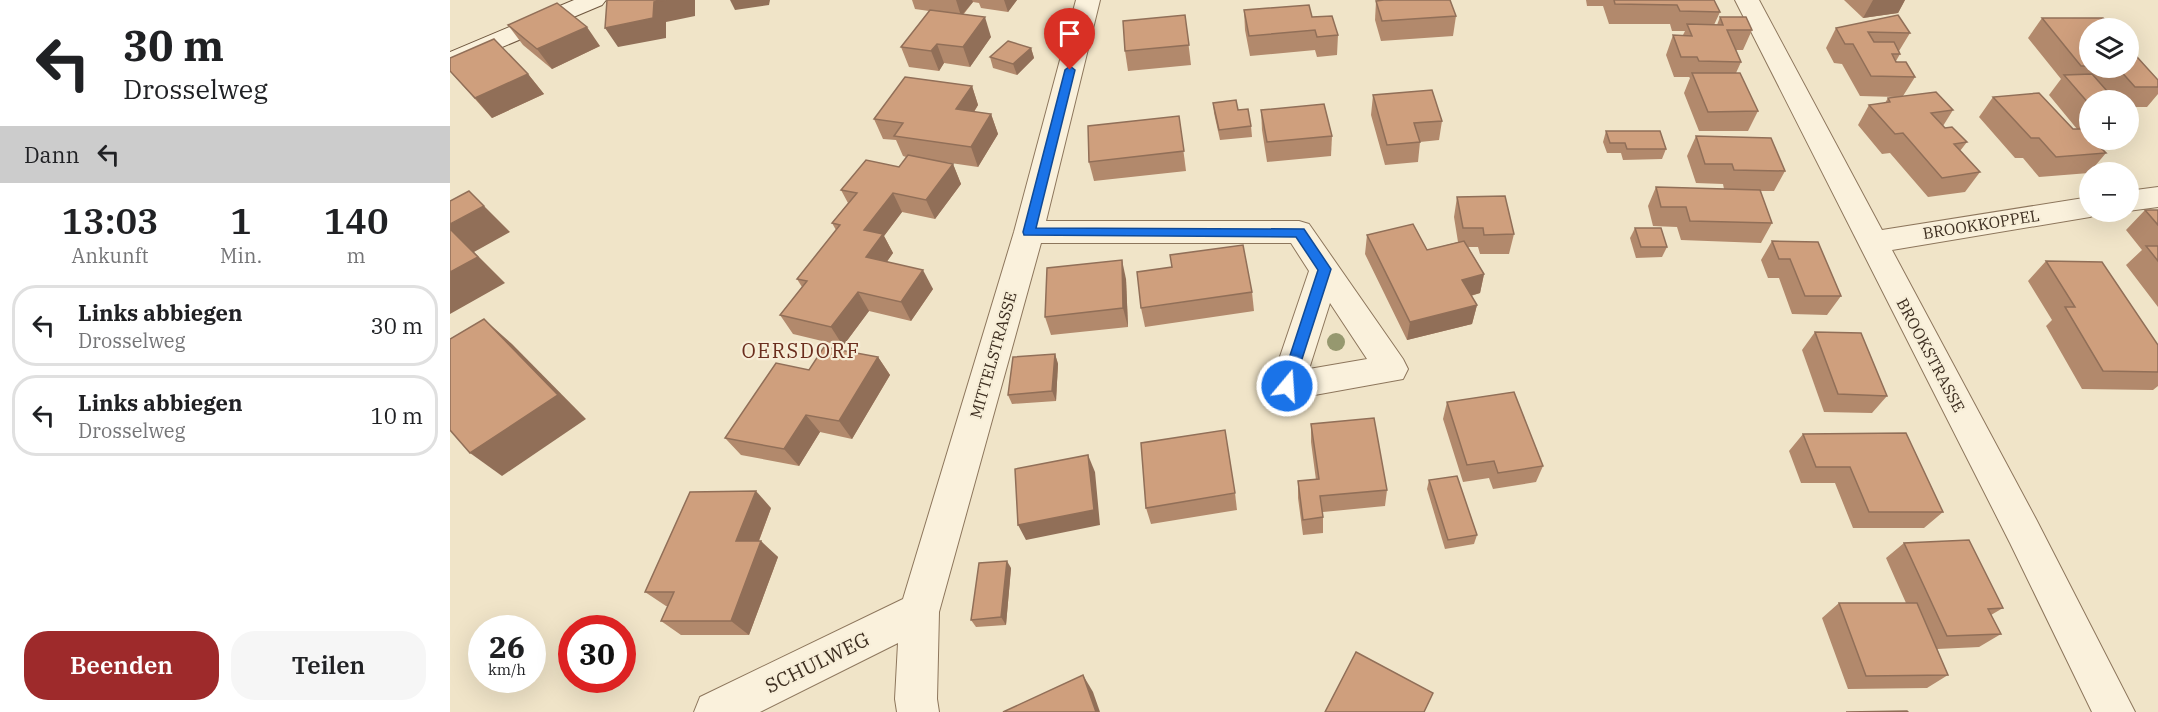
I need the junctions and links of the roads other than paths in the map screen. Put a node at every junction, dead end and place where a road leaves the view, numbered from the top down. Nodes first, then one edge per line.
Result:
1 (594, 0) edge
2 (1088, 0) edge
3 (1747, 0) edge
4 (450, 61) edge
5 (2158, 197) edge
6 (2139, 200) edge
7 (2079, 209) edge
8 (1029, 232) junction
9 (1872, 242) junction
10 (1325, 269) dead end
11 (919, 612) junction
12 (715, 712) edge
13 (918, 712) edge
14 (2114, 712) edge

1 - 4 street
2 - 8 street, MITTELSTRASSE
3 - 9 street, BROOKSTRASSE
5 - 6 street
7 - 9 street, BROOKKOPPEL
8 - 10 street
8 - 11 street, MITTELSTRASSE
9 - 14 street, BROOKSTRASSE
11 - 12 street, SCHULWEG
11 - 13 street, MITTELSTRASSE

